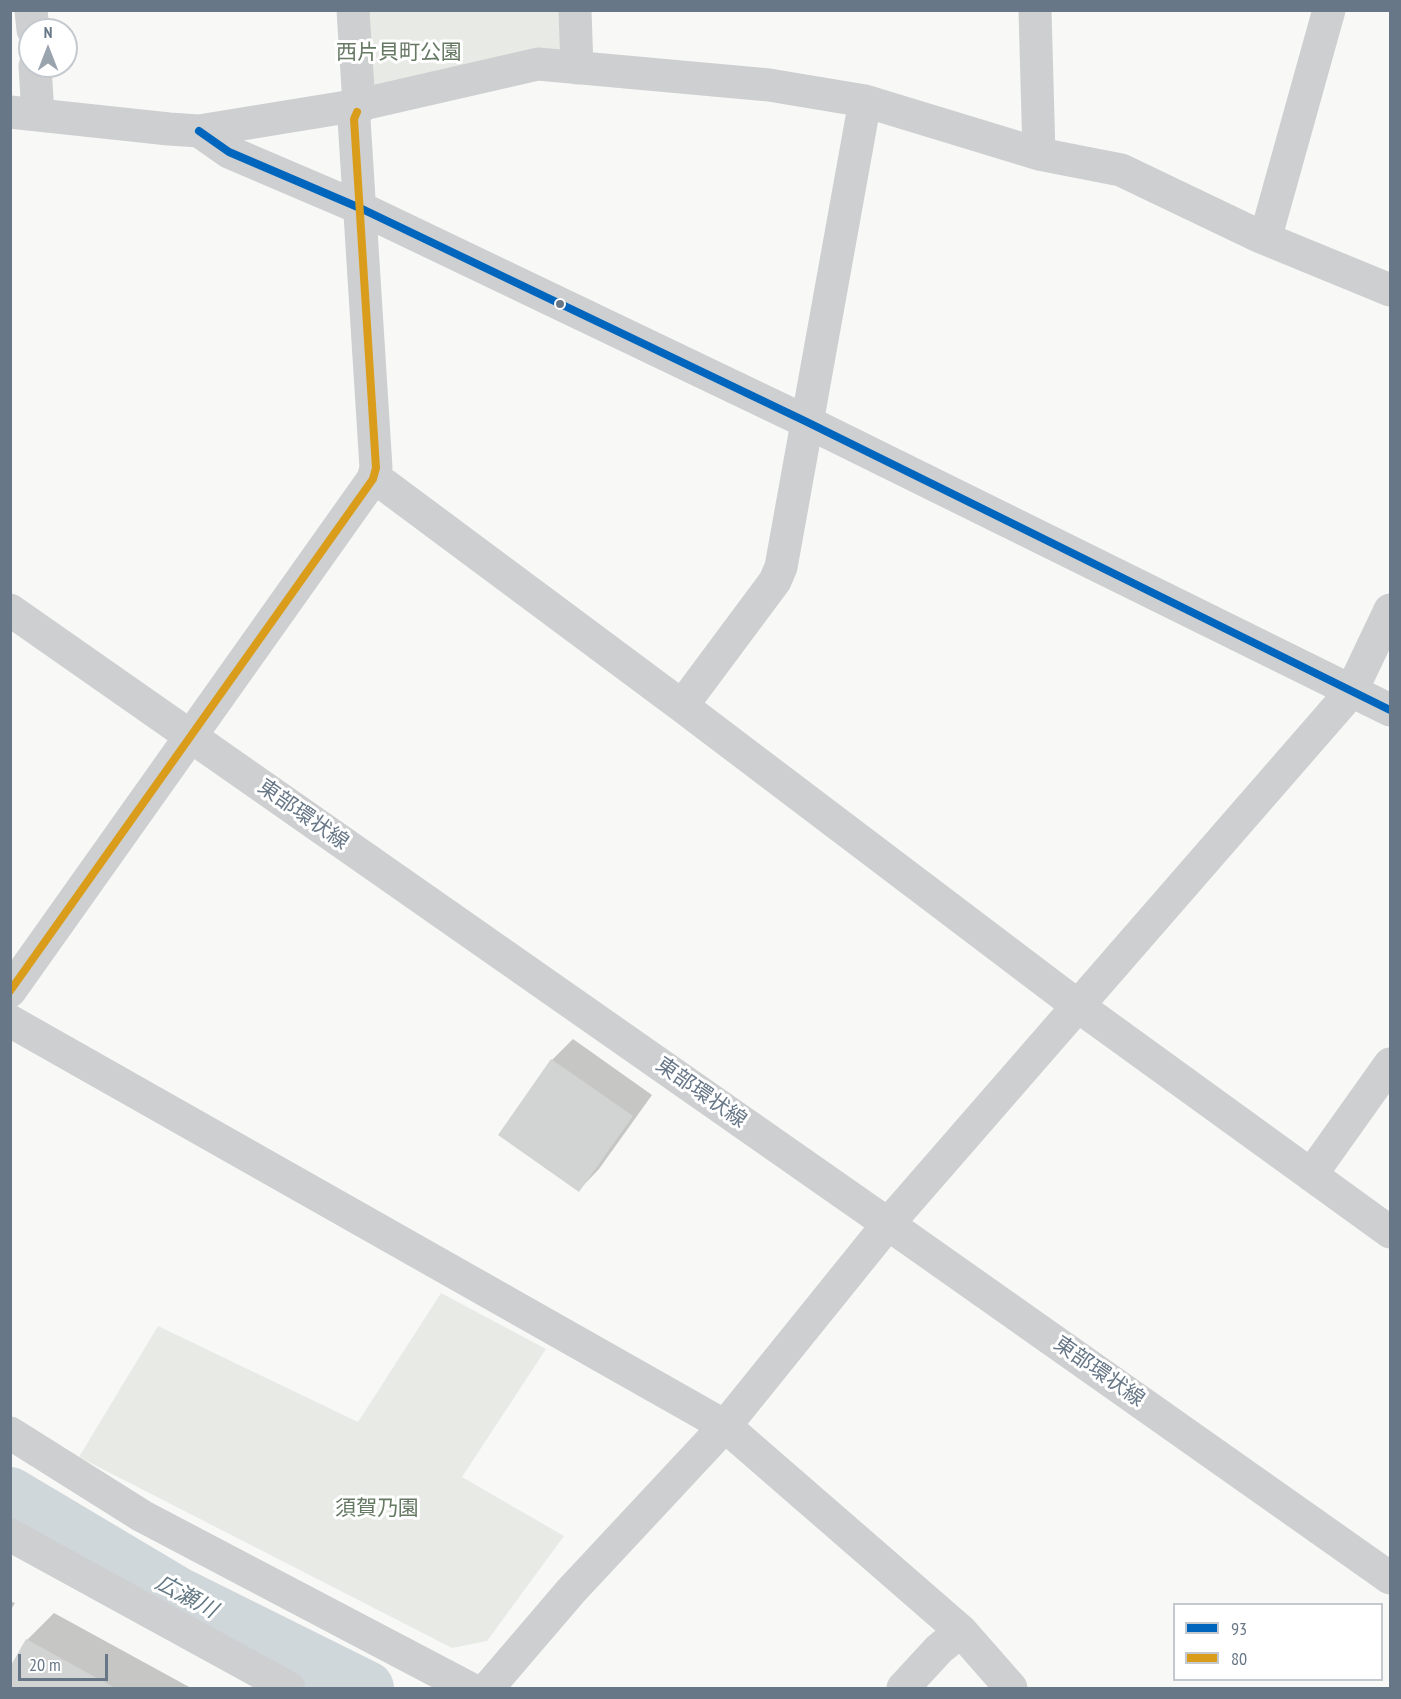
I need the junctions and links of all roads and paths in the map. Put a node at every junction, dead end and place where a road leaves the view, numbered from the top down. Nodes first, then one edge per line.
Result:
1 (353, 10) edge
2 (575, 10) edge
3 (1035, 10) edge
4 (1329, 10) edge
5 (577, 68) junction
6 (32, 78) edge
7 (864, 101) junction
8 (359, 105) junction
9 (24, 113) edge
10 (199, 131) junction
11 (1039, 154) junction
12 (360, 208) junction
13 (1261, 237) junction
14 (1390, 290) edge
15 (807, 422) junction
16 (373, 479) junction
17 (10, 610) edge
18 (1390, 610) edge
19 (1351, 692) junction
20 (682, 706) junction
21 (1390, 710) edge
22 (191, 737) junction
23 (10, 991) edge
24 (1078, 1006) junction
25 (10, 1021) edge
26 (1390, 1064) edge
27 (1311, 1175) junction
28 (888, 1224) junction
29 (1390, 1232) edge
30 (725, 1426) junction
31 (10, 1433) edge
32 (10, 1536) edge
33 (1390, 1578) edge
34 (961, 1631) junction
35 (289, 1689) edge
36 (469, 1689) edge
37 (488, 1689) edge
38 (903, 1689) edge
39 (1011, 1689) edge

1 - 8 street
2 - 5 street
3 - 11 street
4 - 13 street
5 - 7 street
5 - 8 street
6 - 9 street
7 - 11 street
7 - 15 street
8 - 10 street
8 - 12 street
9 - 10 street
10 - 12 street
11 - 13 street
12 - 15 street
12 - 16 street
13 - 14 street
15 - 19 street
15 - 20 street
16 - 20 street
16 - 22 street
17 - 22 street, 東部環状線
18 - 19 street
19 - 21 street
19 - 24 street
20 - 24 street
22 - 23 street
22 - 28 street, 東部環状線
24 - 27 street
24 - 28 street
25 - 30 street
26 - 27 street
27 - 29 street
28 - 30 street
28 - 33 street, 東部環状線
30 - 34 street
30 - 37 street
31 - 36 street
32 - 35 street
34 - 38 street
34 - 39 street

